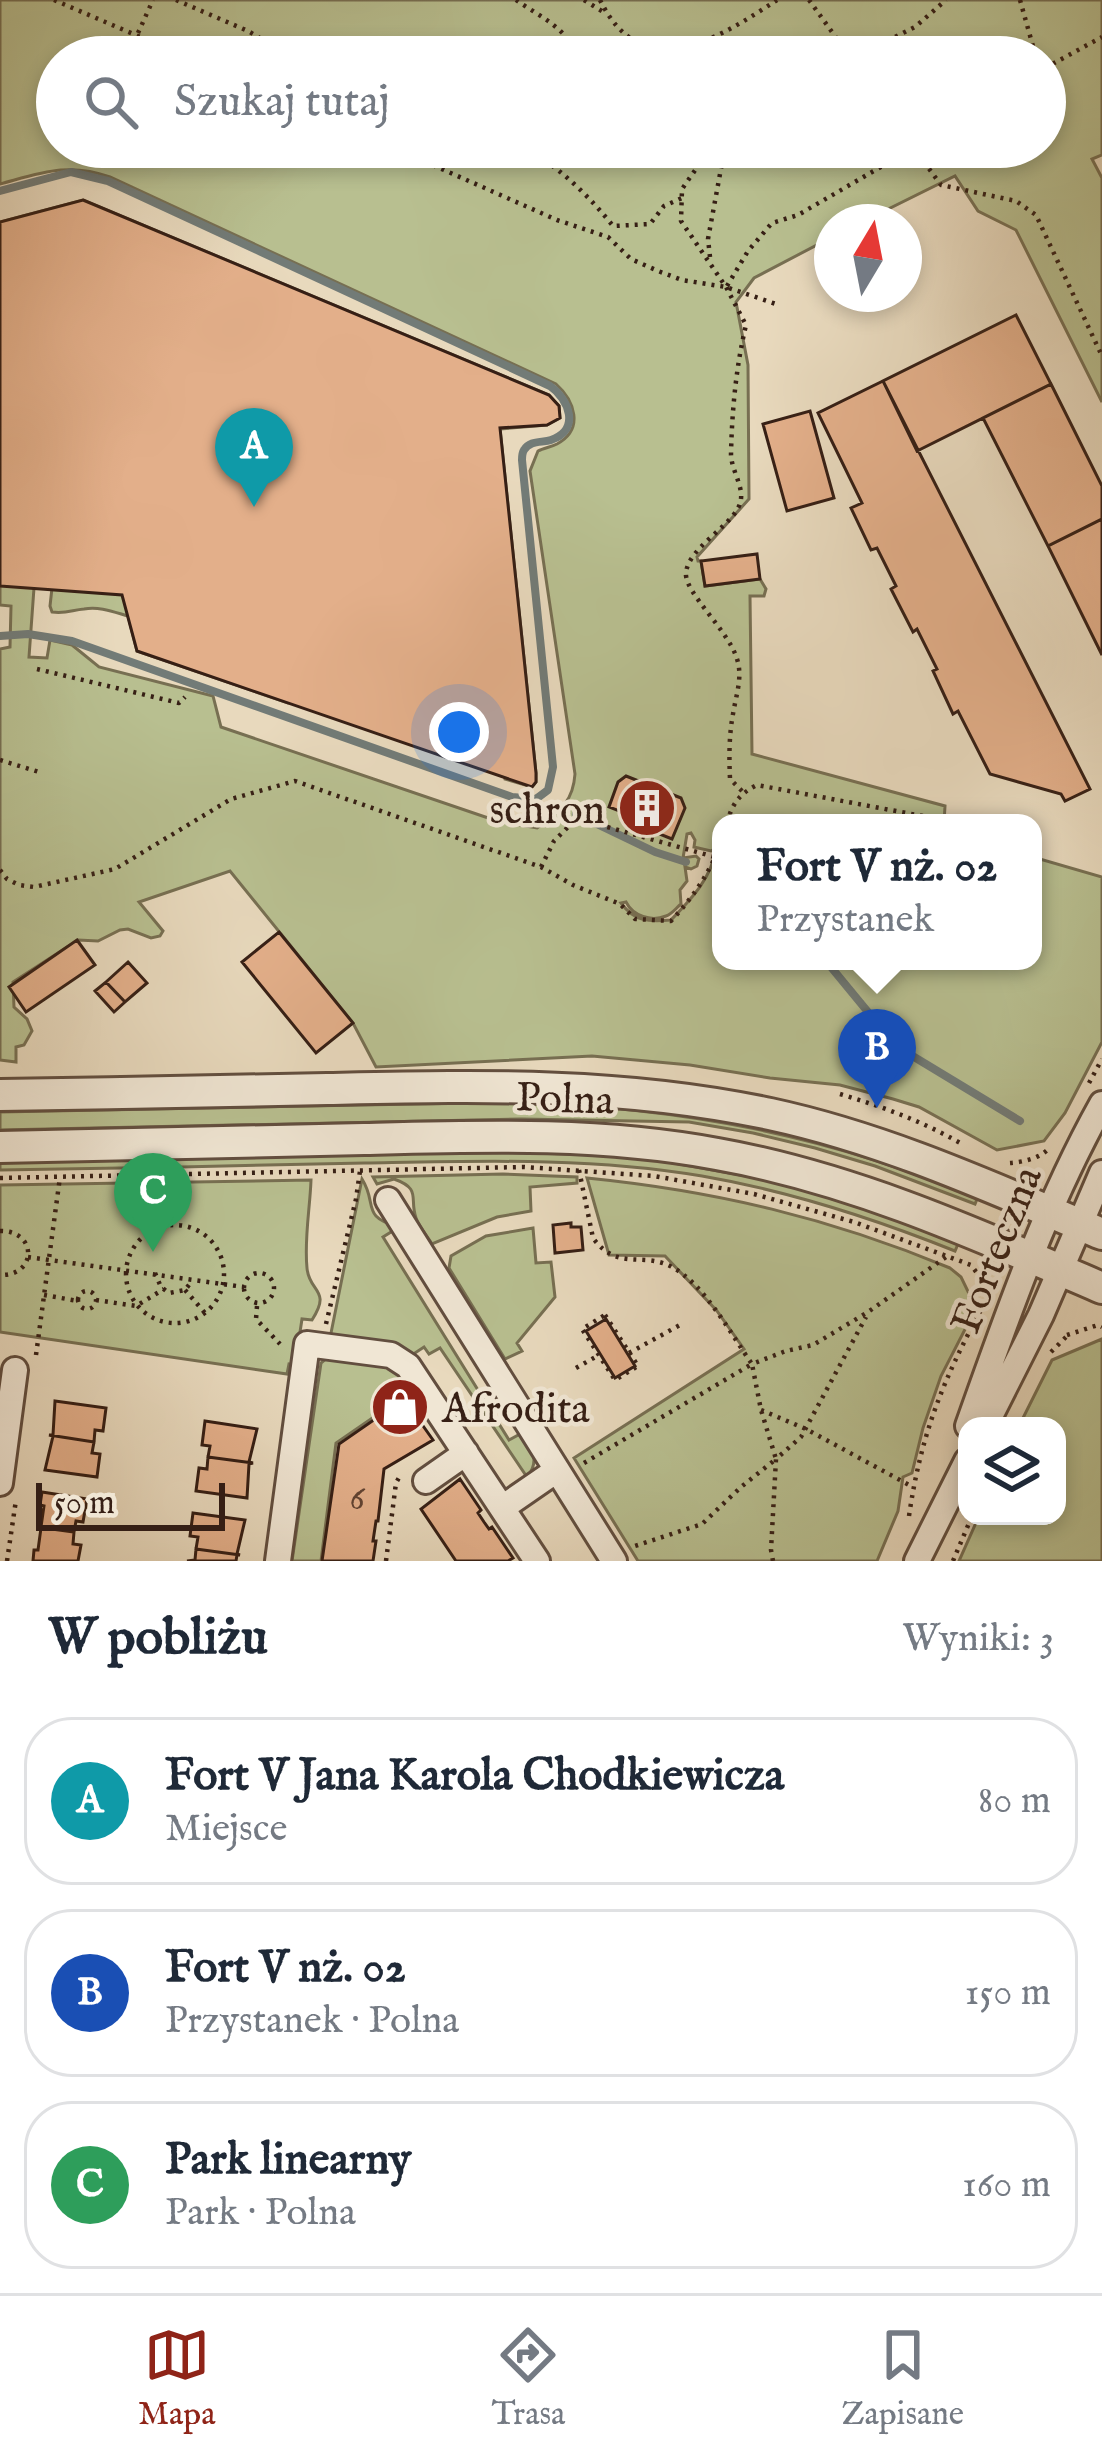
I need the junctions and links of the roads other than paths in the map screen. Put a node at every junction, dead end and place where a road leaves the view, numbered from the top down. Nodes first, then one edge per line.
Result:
1 (0, 1095) edge
2 (1102, 1104) edge
3 (0, 1147) edge
4 (1102, 1173) edge
5 (388, 1200) dead end
6 (1049, 1212) junction
7 (1090, 1230) edge
8 (1030, 1257) junction
9 (1060, 1270) junction
10 (1102, 1288) edge
11 (25, 1364) road end
12 (972, 1417) edge
13 (990, 1417) edge
14 (466, 1453) junction
15 (958, 1456) edge
16 (566, 1469) junction
17 (958, 1478) edge
18 (425, 1481) dead end
19 (0, 1483) edge
20 (502, 1508) junction
21 (934, 1526) junction
22 (619, 1556) edge
23 (278, 1561) edge
24 (537, 1561) edge
25 (917, 1561) edge

1 - 6 street, Polna
2 - 6 street, Forteczna
3 - 8 street, Polna
4 - 7 street, Forteczna
5 - 16 street
6 - 7 street, Polna
6 - 8 street, Forteczna
7 - 9 street, Forteczna
8 - 9 street, Polna
8 - 12 street, Forteczna
9 - 10 street, Polna
9 - 13 street, Forteczna
11 - 19 street
14 - 18 street
14 - 20 street
14 - 23 street
15 - 21 street, Forteczna
16 - 20 street
16 - 22 street
17 - 21 street, Forteczna
20 - 24 street
21 - 25 street, Forteczna

